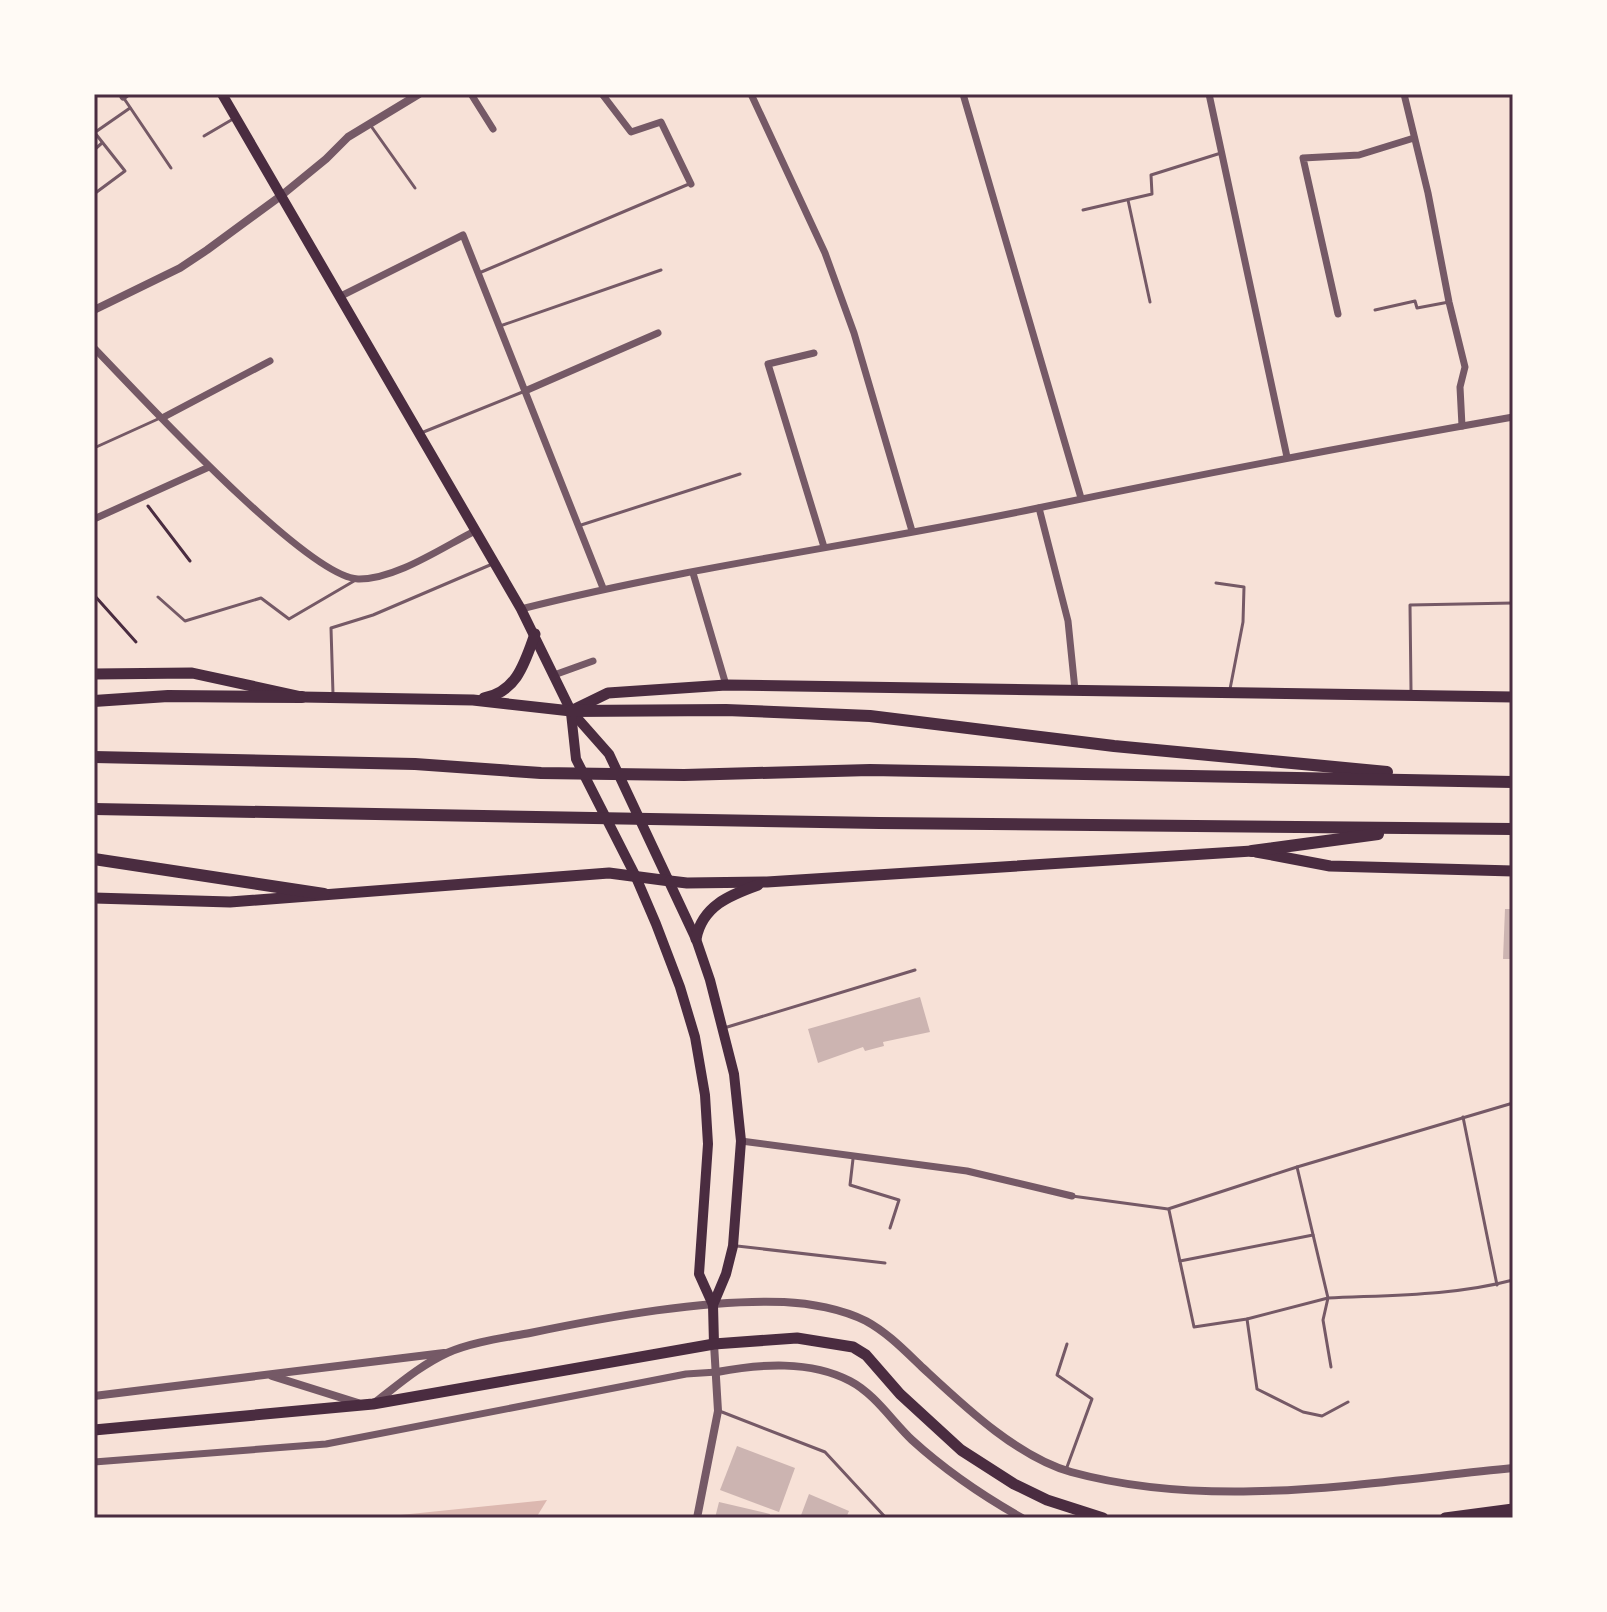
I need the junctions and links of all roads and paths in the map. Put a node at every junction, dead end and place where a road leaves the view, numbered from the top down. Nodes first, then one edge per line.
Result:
1 (222, 94) edge
2 (419, 94) edge
3 (471, 94) edge
4 (602, 94) edge
5 (751, 94) edge
6 (963, 94) edge
7 (1209, 94) edge
8 (1404, 94) edge
9 (124, 95) edge
10 (130, 108) junction
11 (236, 117) junction
12 (369, 123) junction
13 (493, 129) dead end
14 (94, 133) edge
15 (204, 136) dead end
16 (1414, 138) junction
17 (102, 143) junction
18 (94, 150) edge
19 (1221, 153) junction
20 (171, 168) dead end
21 (691, 184) joint
22 (415, 188) dead end
23 (94, 194) edge
24 (282, 195) junction
25 (1128, 200) junction
26 (1083, 210) dead end
27 (661, 270) dead end
28 (479, 273) junction
29 (341, 296) junction
30 (1150, 302) dead end
31 (1449, 302) junction
32 (94, 310) edge
33 (1375, 310) dead end
34 (1338, 314) dead end
35 (500, 326) junction
36 (658, 333) dead end
37 (94, 348) edge
38 (814, 353) dead end
39 (270, 361) dead end
40 (525, 391) junction
41 (1513, 417) edge
42 (162, 418) junction
43 (1462, 426) junction
44 (418, 434) junction
45 (94, 448) edge
46 (1287, 457) junction
47 (209, 467) junction
48 (740, 474) dead end
49 (139, 498) junction
50 (1081, 498) junction
51 (1039, 508) junction
52 (94, 519) edge
53 (578, 526) junction
54 (475, 531) junction
55 (912, 531) junction
56 (824, 547) junction
57 (190, 561) dead end
58 (494, 564) junction
59 (693, 573) junction
60 (358, 579) junction
61 (1216, 583) dead end
62 (603, 588) junction
63 (94, 595) edge
64 (158, 597) dead end
65 (1513, 603) edge
66 (521, 609) junction
67 (535, 634) junction
68 (136, 642) dead end
69 (593, 661) dead end
70 (94, 674) edge
71 (554, 675) junction
72 (726, 685) junction
73 (1075, 690) junction
74 (1230, 693) junction
75 (1411, 696) junction
76 (302, 697) junction
77 (333, 697) junction
78 (1513, 697) edge
79 (473, 700) junction
80 (94, 701) edge
81 (571, 711) junction
82 (94, 757) edge
83 (1498, 782) junction
84 (1513, 782) edge
85 (94, 809) edge
86 (1425, 828) junction
87 (1513, 829) edge
88 (1252, 851) junction
89 (94, 859) edge
90 (1513, 871) edge
91 (635, 875) junction
92 (670, 881) junction
93 (767, 882) junction
94 (324, 894) junction
95 (94, 898) edge
96 (696, 939) junction
97 (915, 970) dead end
98 (724, 1028) junction
99 (1513, 1103) edge
100 (1463, 1117) junction
101 (741, 1141) junction
102 (853, 1155) junction
103 (1297, 1167) junction
104 (1072, 1196) joint
105 (1168, 1209) junction
106 (890, 1228) dead end
107 (1313, 1235) junction
108 (733, 1246) junction
109 (1180, 1261) junction
110 (885, 1263) dead end
111 (1513, 1280) edge
112 (1497, 1285) junction
113 (1328, 1298) junction
114 (713, 1305) junction
115 (1247, 1319) junction
116 (714, 1344) junction
117 (1067, 1344) dead end
118 (449, 1352) junction
119 (1331, 1367) dead end
120 (717, 1372) junction
121 (268, 1374) junction
122 (94, 1396) edge
123 (1348, 1402) dead end
124 (369, 1405) junction
125 (718, 1411) junction
126 (94, 1430) edge
127 (94, 1462) edge
128 (1513, 1468) edge
129 (1066, 1471) junction
130 (1513, 1509) edge
131 (697, 1518) edge
132 (886, 1518) edge
133 (1022, 1518) edge
134 (1103, 1518) edge
135 (1445, 1518) edge

1 - 11 main road
2 - 12 street
3 - 13 street
4 - 21 street
5 - 55 street
6 - 50 street
7 - 19 street
8 - 16 street
9 - 10 lane
10 - 14 lane
10 - 20 lane
11 - 15 lane
11 - 24 main road
12 - 22 lane
12 - 24 street
14 - 17 lane
16 - 31 street
16 - 34 street
17 - 18 lane
17 - 23 lane
19 - 25 lane
19 - 46 street
21 - 28 lane
24 - 29 main road
24 - 32 street
25 - 26 lane
25 - 30 lane
27 - 35 lane
28 - 29 street
28 - 35 street
29 - 44 main road
31 - 33 lane
31 - 43 street
35 - 40 street
36 - 40 street
37 - 42 street
38 - 56 street
39 - 42 street
40 - 44 lane
40 - 53 street
41 - 43 street
42 - 45 lane
42 - 47 street
43 - 46 street
44 - 54 main road
46 - 50 street
47 - 49 street
47 - 60 street
48 - 53 lane
49 - 52 street
49 - 57 path
50 - 51 street
51 - 55 street
51 - 73 street
53 - 62 street
54 - 58 main road
54 - 60 street
55 - 56 street
56 - 59 street
58 - 66 main road
58 - 77 lane
59 - 62 street
59 - 72 street
60 - 64 lane
61 - 74 lane
62 - 66 street
63 - 68 path
65 - 75 lane
66 - 67 main road
67 - 71 main road
67 - 79 main road
69 - 71 street
70 - 76 main road
71 - 81 main road
72 - 73 main road
72 - 81 main road
73 - 74 main road
74 - 75 main road
75 - 78 main road
76 - 77 main road
76 - 80 highway
77 - 79 main road
79 - 81 main road
81 - 83 highway
81 - 91 main road
81 - 92 main road
82 - 83 highway
83 - 84 highway
85 - 86 highway
86 - 87 highway
86 - 88 highway
88 - 90 main road
88 - 93 main road
89 - 94 highway
91 - 92 main road
91 - 94 main road
91 - 114 main road
92 - 93 main road
92 - 96 main road
93 - 96 main road
94 - 95 main road
96 - 98 main road
97 - 98 lane
98 - 101 main road
99 - 100 lane
100 - 103 lane
100 - 112 lane
101 - 102 street
101 - 108 main road
102 - 104 street
102 - 106 lane
103 - 105 lane
103 - 107 lane
104 - 105 lane
105 - 109 lane
107 - 109 lane
107 - 113 lane
108 - 110 lane
108 - 114 main road
109 - 115 lane
111 - 112 lane
112 - 113 lane
113 - 115 lane
113 - 119 lane
114 - 116 main road
114 - 118 street
114 - 129 street
115 - 123 lane
116 - 120 street
116 - 124 main road
116 - 134 main road
117 - 129 lane
118 - 121 street
118 - 124 street
120 - 125 street
120 - 127 street
120 - 133 street
121 - 122 street
121 - 124 street
124 - 126 main road
125 - 131 street
125 - 132 lane
128 - 129 street
130 - 135 main road

